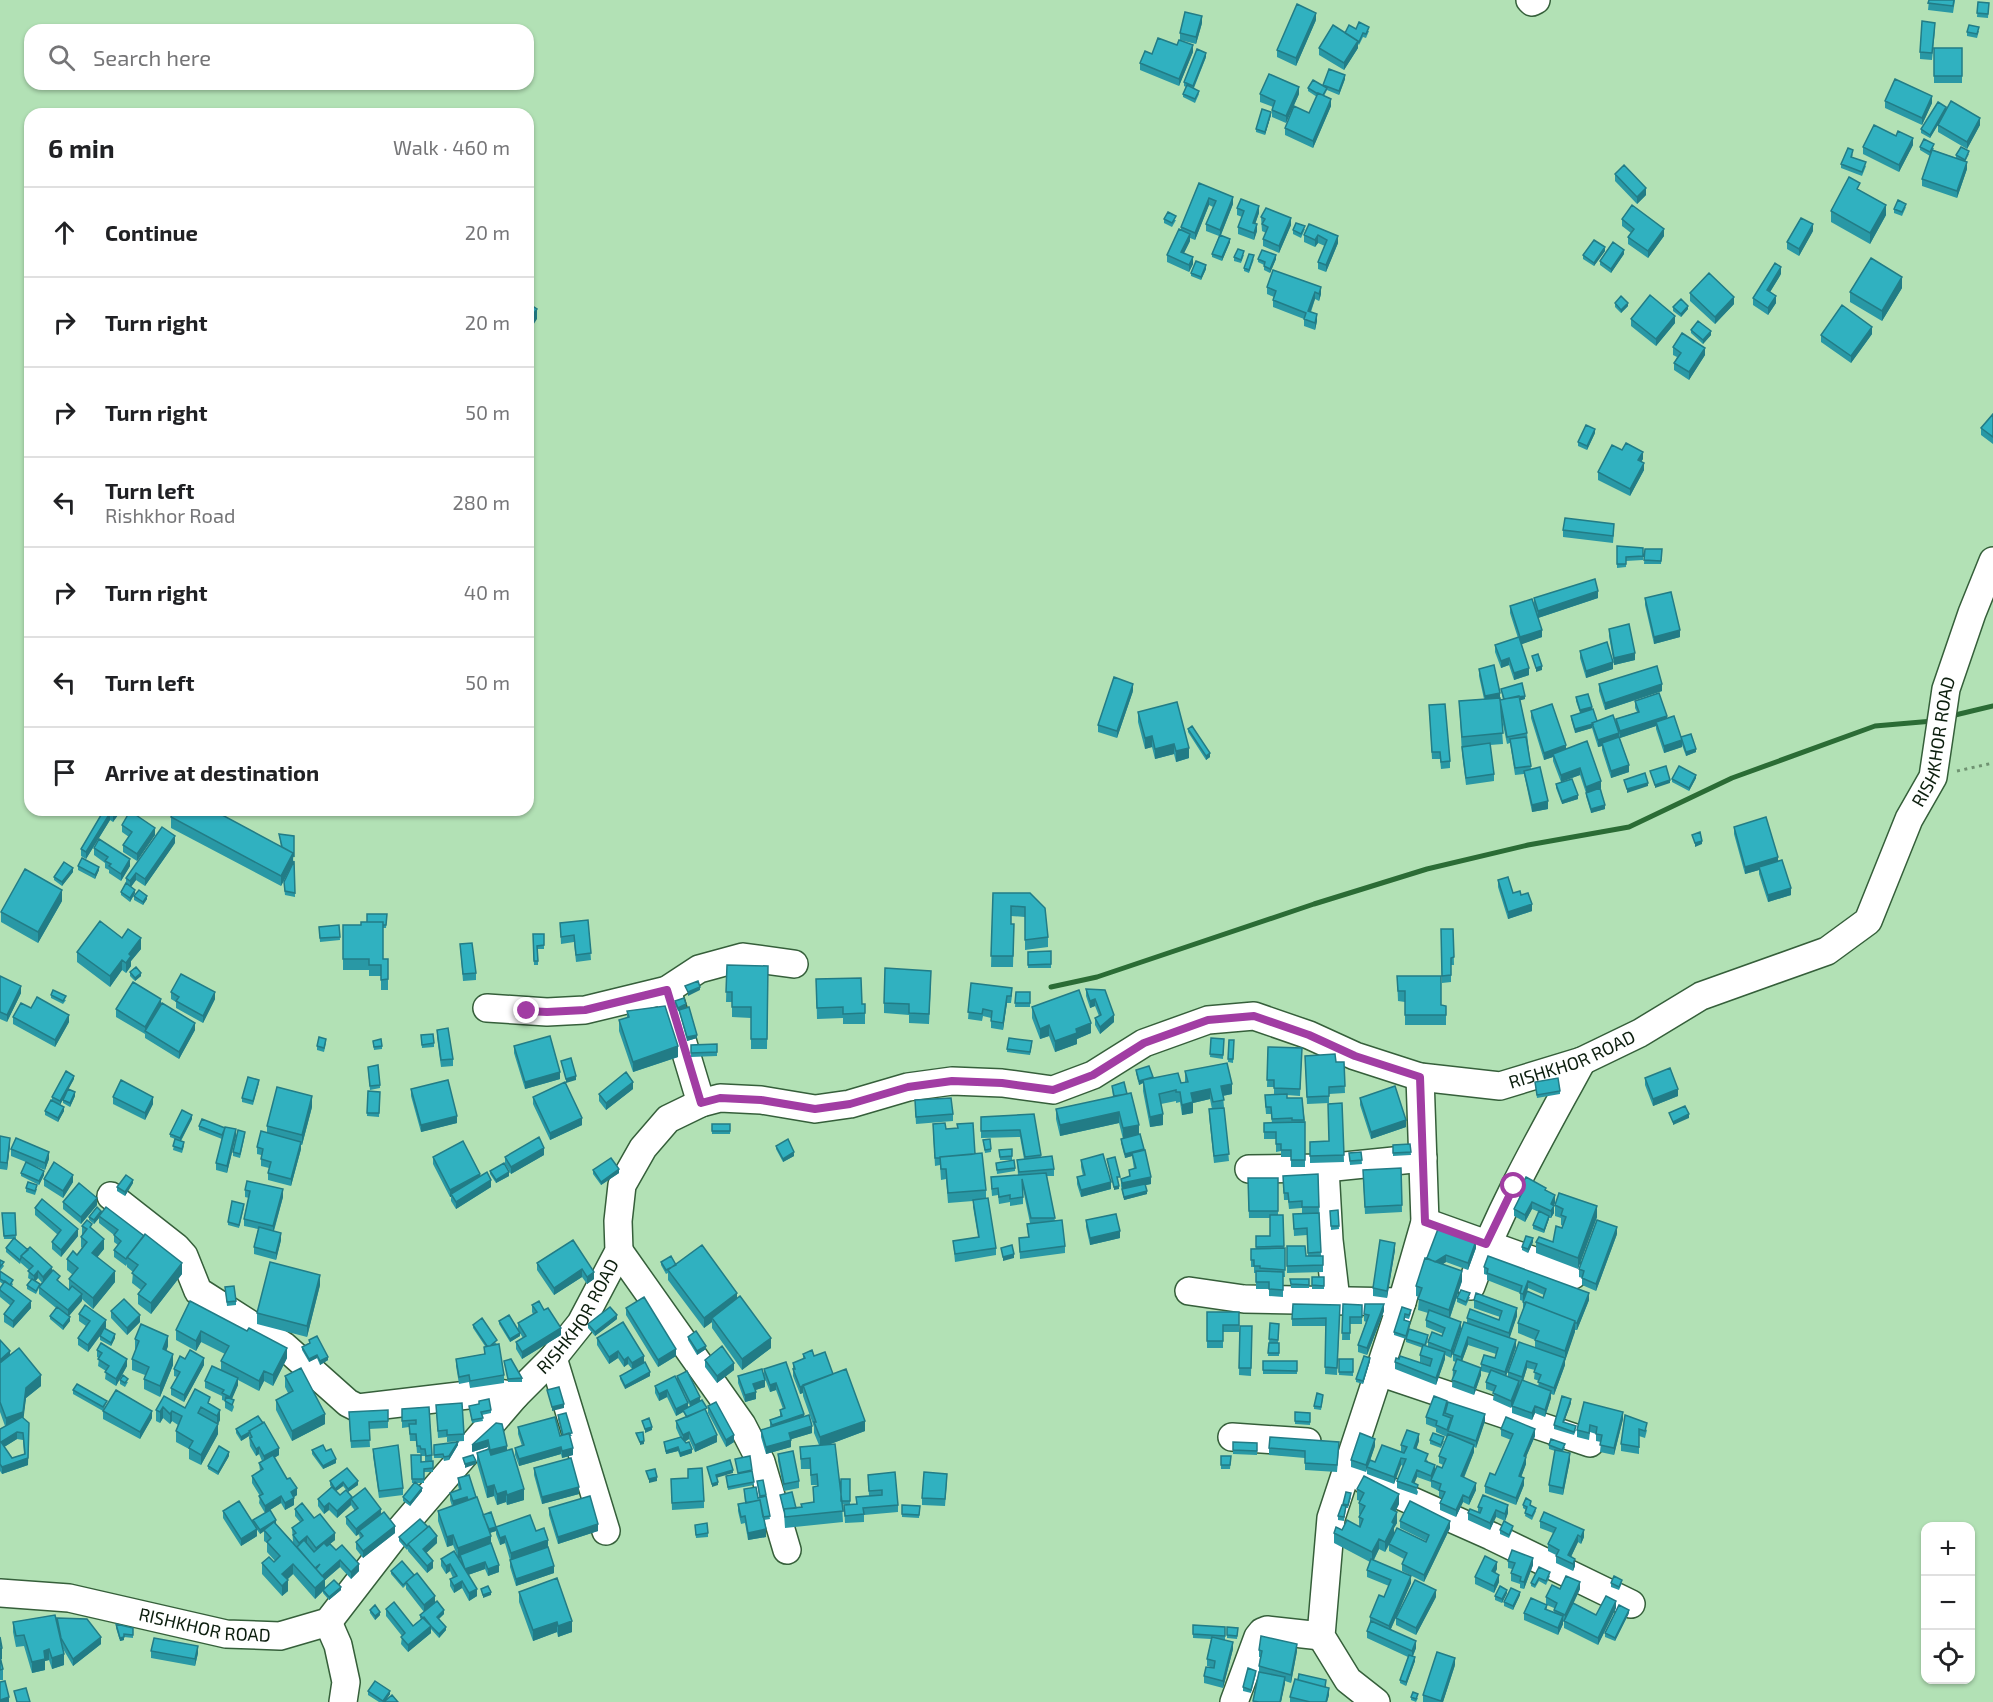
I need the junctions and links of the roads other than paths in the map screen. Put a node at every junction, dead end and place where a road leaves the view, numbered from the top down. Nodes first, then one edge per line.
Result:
1 (1530, 0) edge
2 (1536, 0) edge
3 (1993, 561) edge
4 (794, 964) dead end
5 (667, 990) junction
6 (487, 1008) dead end
7 (1581, 1061) junction
8 (1420, 1077) junction
9 (701, 1103) junction
10 (1423, 1158) junction
11 (1325, 1168) junction
12 (1249, 1169) dead end
13 (111, 1196) dead end
14 (1425, 1222) junction
15 (1486, 1244) junction
16 (619, 1251) junction
17 (1573, 1275) dead end
18 (1471, 1286) dead end
19 (1189, 1292) dead end
20 (1336, 1300) junction
21 (1402, 1302) junction
22 (553, 1358) junction
23 (1379, 1372) junction
24 (515, 1396) junction
25 (1232, 1437) dead end
26 (1590, 1443) edge
27 (1356, 1445) junction
28 (1348, 1472) junction
29 (606, 1531) dead end
30 (787, 1550) dead end
31 (0, 1593) edge
32 (1631, 1604) dead end
33 (328, 1622) junction
34 (1321, 1636) junction
35 (1346, 1691) edge
36 (343, 1702) edge
37 (1234, 1702) edge
38 (1376, 1702) edge

1 - 2 street
3 - 7 street, RISHKHOR ROAD
4 - 5 street
5 - 6 street
5 - 9 street
7 - 8 street, RISHKHOR ROAD
7 - 15 street
8 - 9 street, RISHKHOR ROAD
8 - 10 street
9 - 16 street, RISHKHOR ROAD
10 - 11 street
10 - 14 street
11 - 12 street
11 - 20 street
13 - 24 street
14 - 15 street
14 - 21 street
15 - 17 street
15 - 18 street
16 - 22 street, RISHKHOR ROAD
16 - 30 street
19 - 20 street
20 - 21 street
21 - 23 street
22 - 24 street, RISHKHOR ROAD
22 - 29 street
23 - 26 street
23 - 27 street
24 - 33 street, RISHKHOR ROAD
25 - 27 street
27 - 28 street
28 - 32 street
28 - 34 street
31 - 33 street, RISHKHOR ROAD
33 - 36 street
34 - 35 street
34 - 37 street
35 - 38 street

